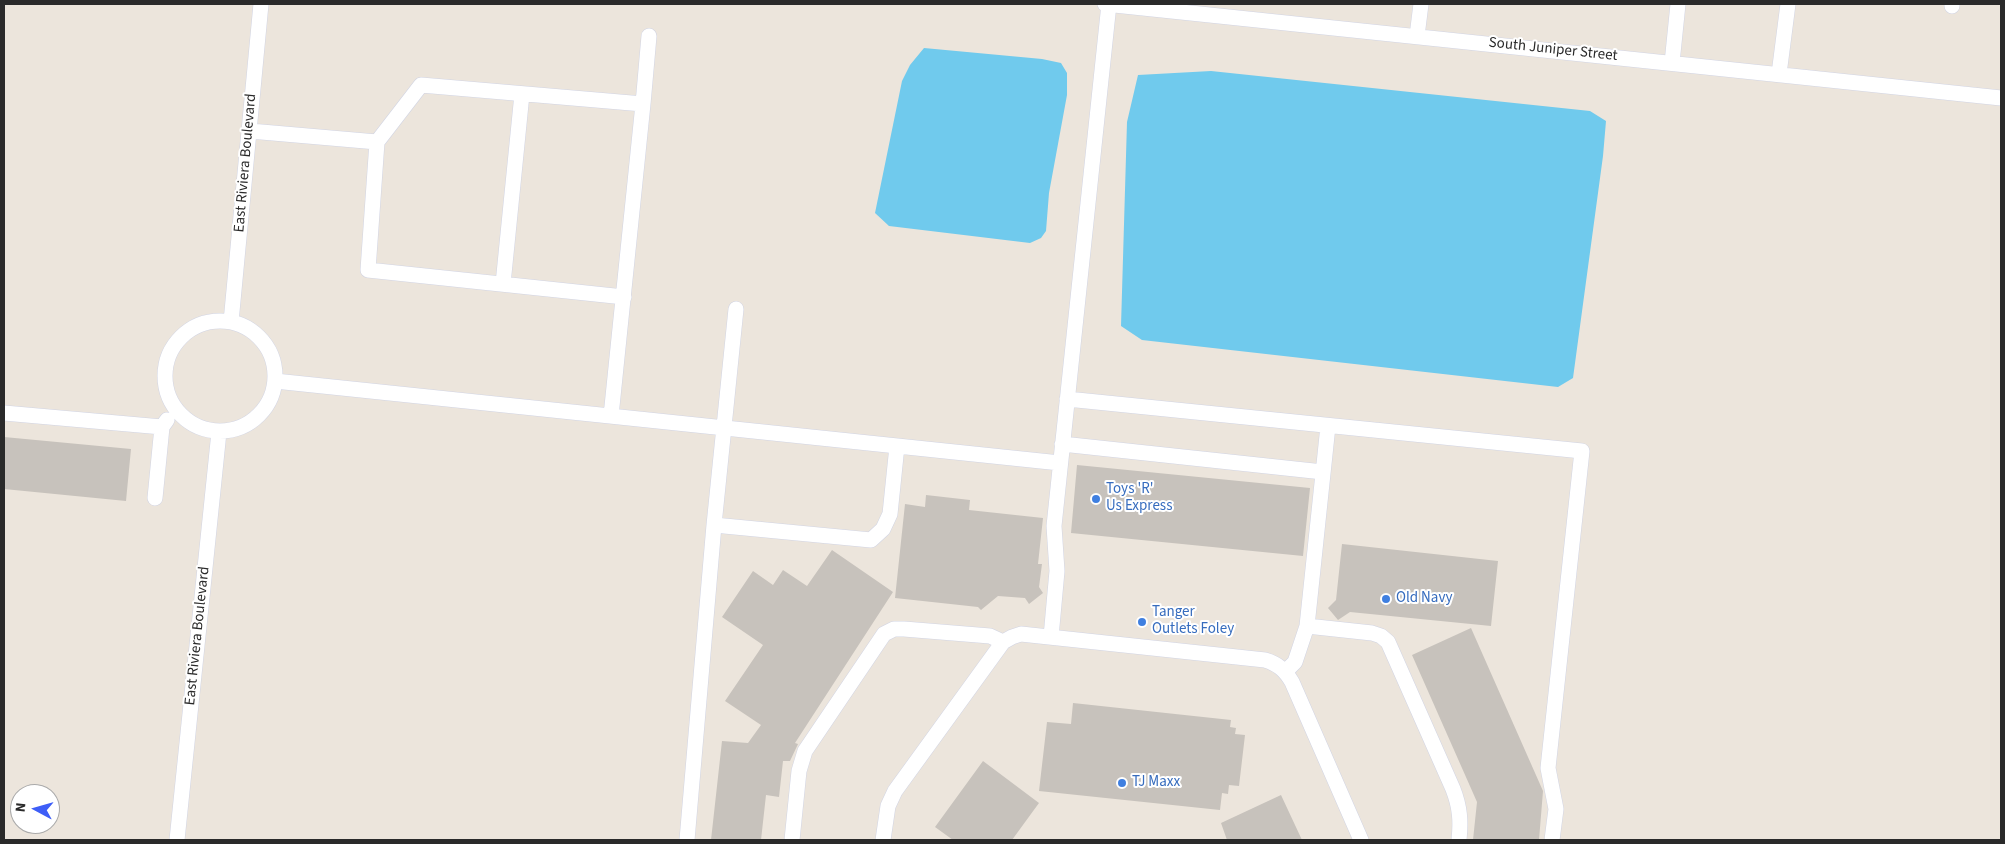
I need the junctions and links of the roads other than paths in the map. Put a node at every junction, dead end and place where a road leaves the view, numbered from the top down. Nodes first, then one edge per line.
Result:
1 (261, 4) edge
2 (1107, 4) edge
3 (1420, 4) edge
4 (1678, 4) edge
5 (1788, 4) edge
6 (649, 36) dead end
7 (1417, 36) junction
8 (1672, 63) junction
9 (1779, 74) junction
10 (522, 94) junction
11 (2001, 98) edge
12 (643, 104) junction
13 (250, 131) junction
14 (377, 142) junction
15 (503, 284) junction
16 (624, 297) junction
17 (736, 309) dead end
18 (231, 322) junction
19 (275, 381) junction
20 (1067, 399) junction
21 (176, 409) junction
22 (4, 413) edge
23 (612, 416) junction
24 (1328, 426) junction
25 (162, 427) junction
26 (723, 428) junction
27 (219, 432) junction
28 (1062, 444) junction
29 (897, 446) junction
30 (1060, 463) junction
31 (1323, 472) junction
32 (155, 498) dead end
33 (714, 525) junction
34 (1307, 626) junction
35 (1051, 637) junction
36 (1003, 642) junction
37 (1286, 671) junction
38 (177, 840) edge
39 (687, 840) edge
40 (792, 840) edge
41 (883, 840) edge
42 (1361, 840) edge
43 (1459, 840) edge
44 (1552, 840) edge

1 - 13 street, East Riviera Boulevard
2 - 7 street, South Juniper Street
2 - 20 street
3 - 7 street
4 - 8 street
5 - 9 street
6 - 12 street
7 - 8 street, South Juniper Street
8 - 9 street, South Juniper Street
9 - 11 street, South Juniper Street
10 - 12 street
10 - 14 street
10 - 15 street
12 - 16 street
13 - 14 street
13 - 18 street, East Riviera Boulevard
14 - 15 street
15 - 16 street
16 - 23 street
17 - 26 street
18 - 19 street
18 - 21 street
19 - 23 street
19 - 27 street
20 - 24 street
20 - 28 street
21 - 25 street
21 - 27 street
22 - 25 street
23 - 26 street
24 - 31 street
24 - 44 street
25 - 32 street
26 - 29 street
26 - 33 street
27 - 38 street, East Riviera Boulevard
28 - 30 street
28 - 31 street
29 - 30 street
29 - 33 street
30 - 35 street
31 - 34 street
33 - 39 street
34 - 37 street
34 - 43 street
35 - 36 street
35 - 37 street
36 - 40 street
36 - 41 street
37 - 42 street

